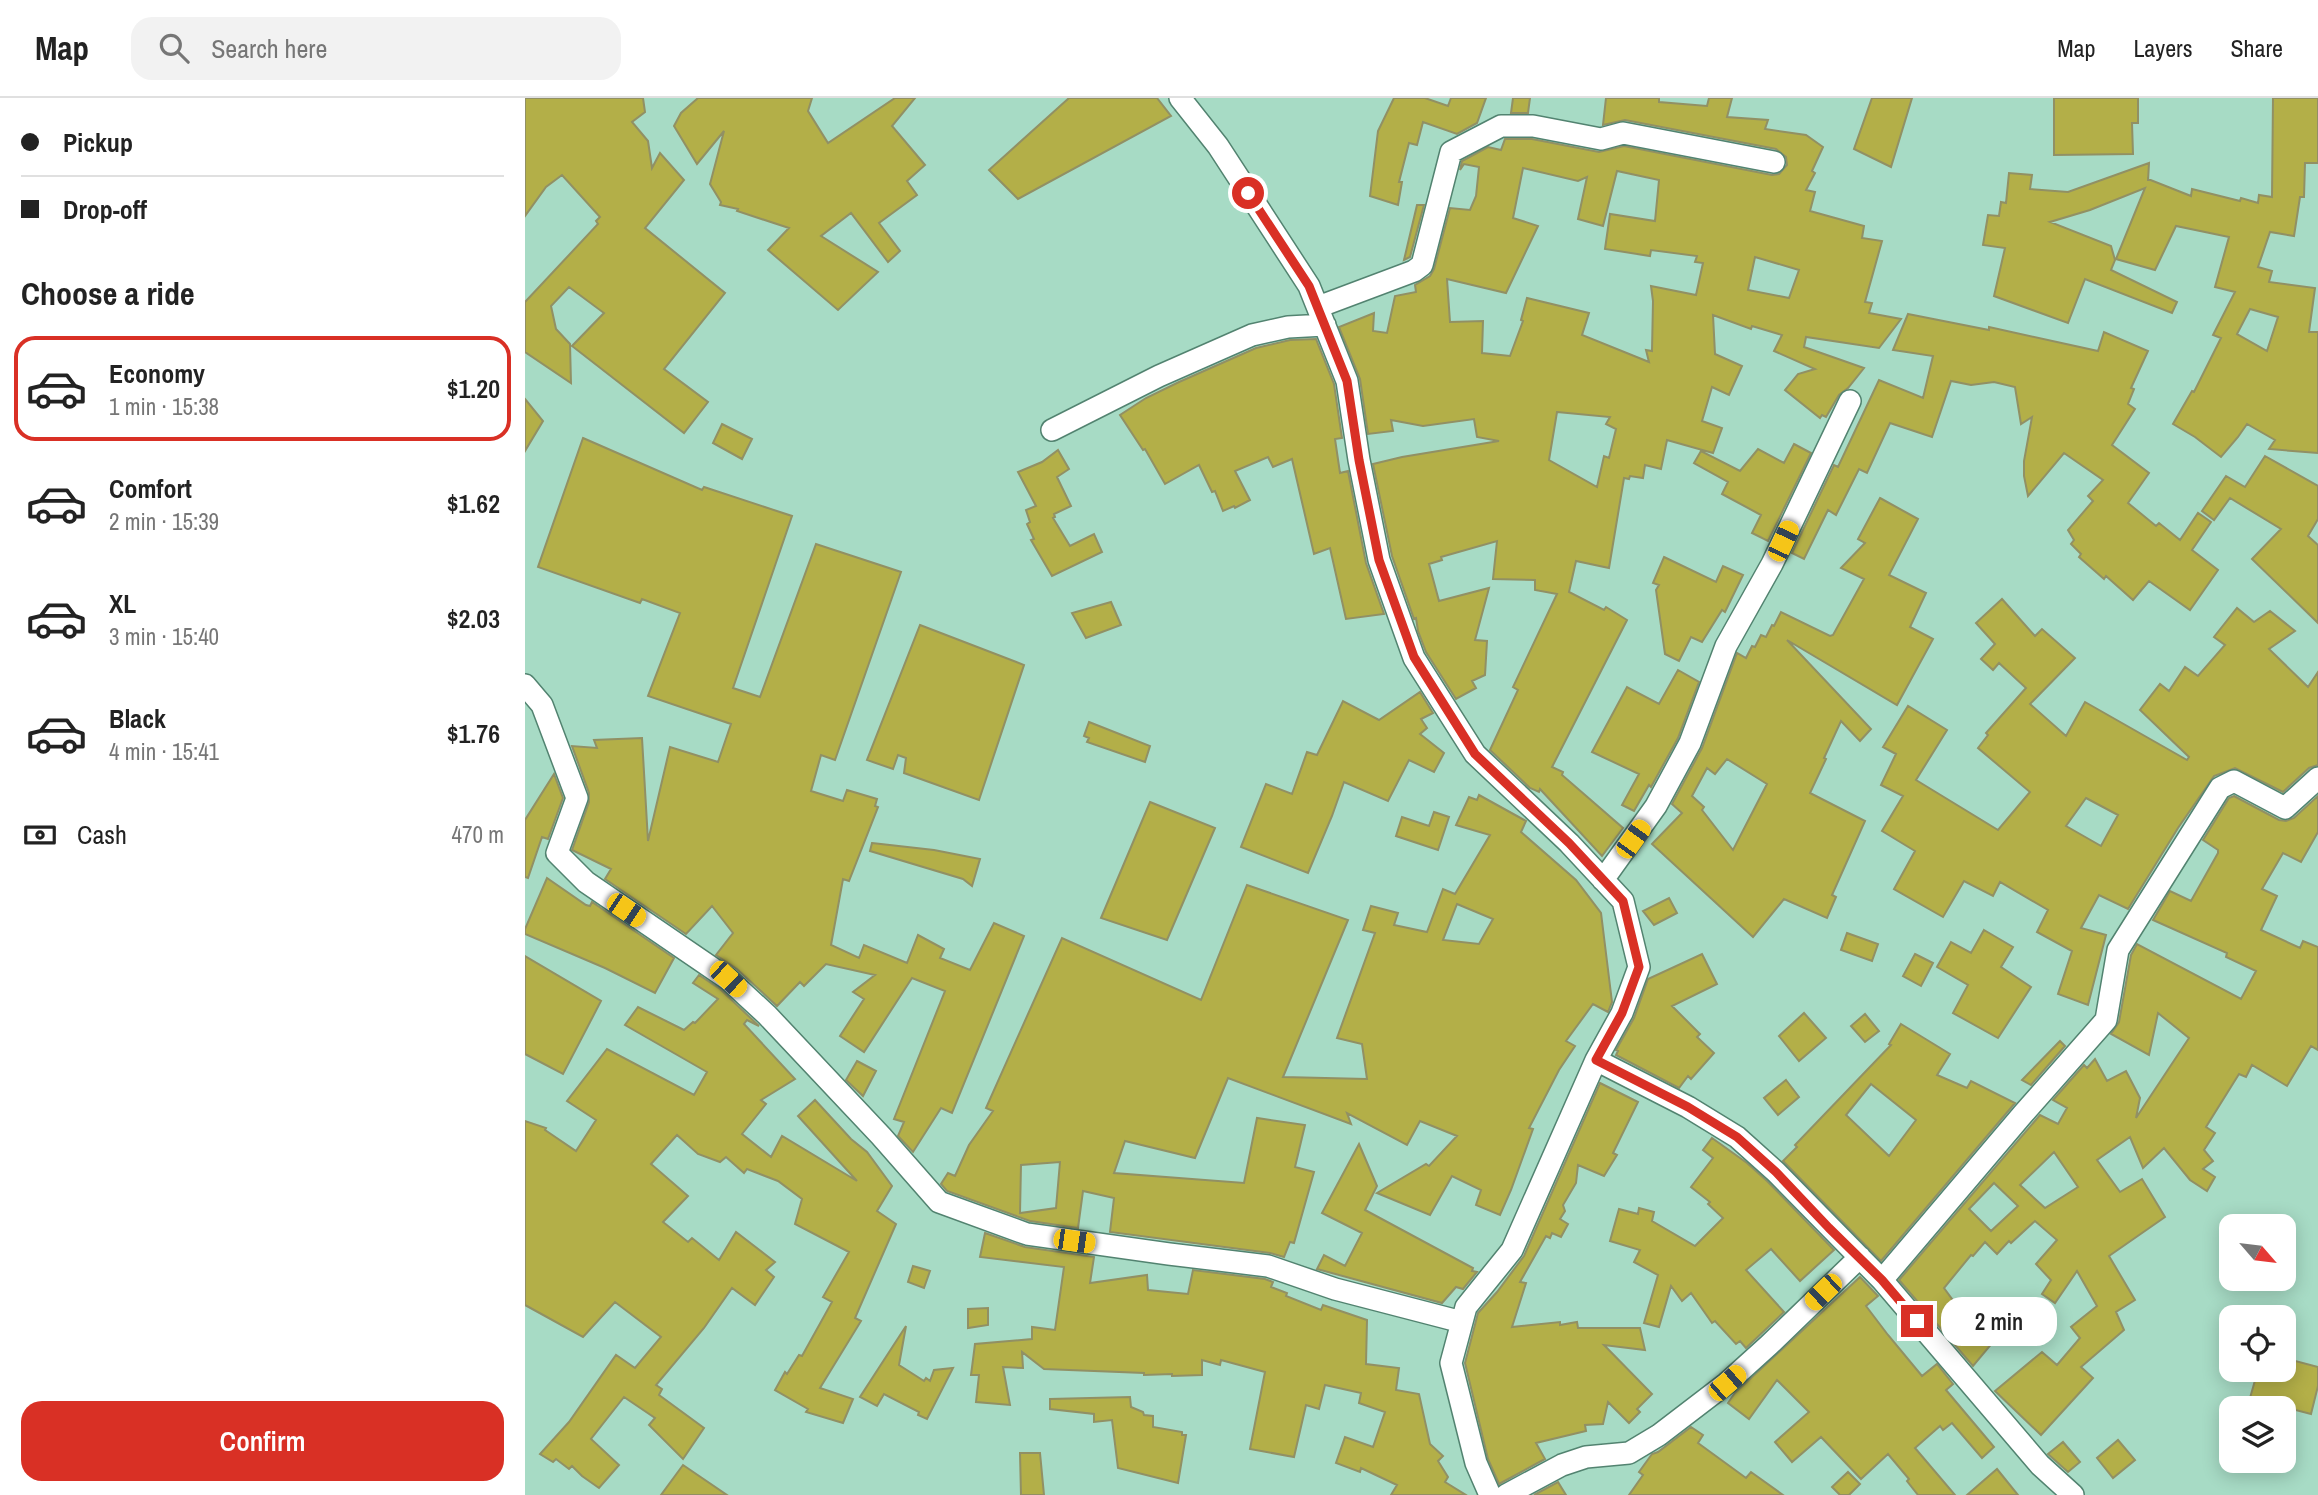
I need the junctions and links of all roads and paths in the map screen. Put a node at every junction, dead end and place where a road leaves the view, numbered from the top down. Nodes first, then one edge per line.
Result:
1 (1180, 98) edge
2 (1775, 162) dead end
3 (1321, 316) junction
4 (1850, 401) dead end
5 (1052, 430) dead end
6 (525, 685) edge
7 (2318, 778) edge
8 (1603, 880) junction
9 (1596, 1060) junction
10 (1860, 1257) junction
11 (1882, 1280) junction
12 (1462, 1322) junction
13 (1490, 1495) edge
14 (1506, 1495) edge
15 (2073, 1495) edge

1 - 3 street
2 - 3 street
3 - 5 street
3 - 8 street
4 - 8 street
6 - 12 street
7 - 11 street
8 - 9 street
9 - 10 street
9 - 12 street
10 - 11 street
10 - 14 street
11 - 15 street
12 - 13 street

